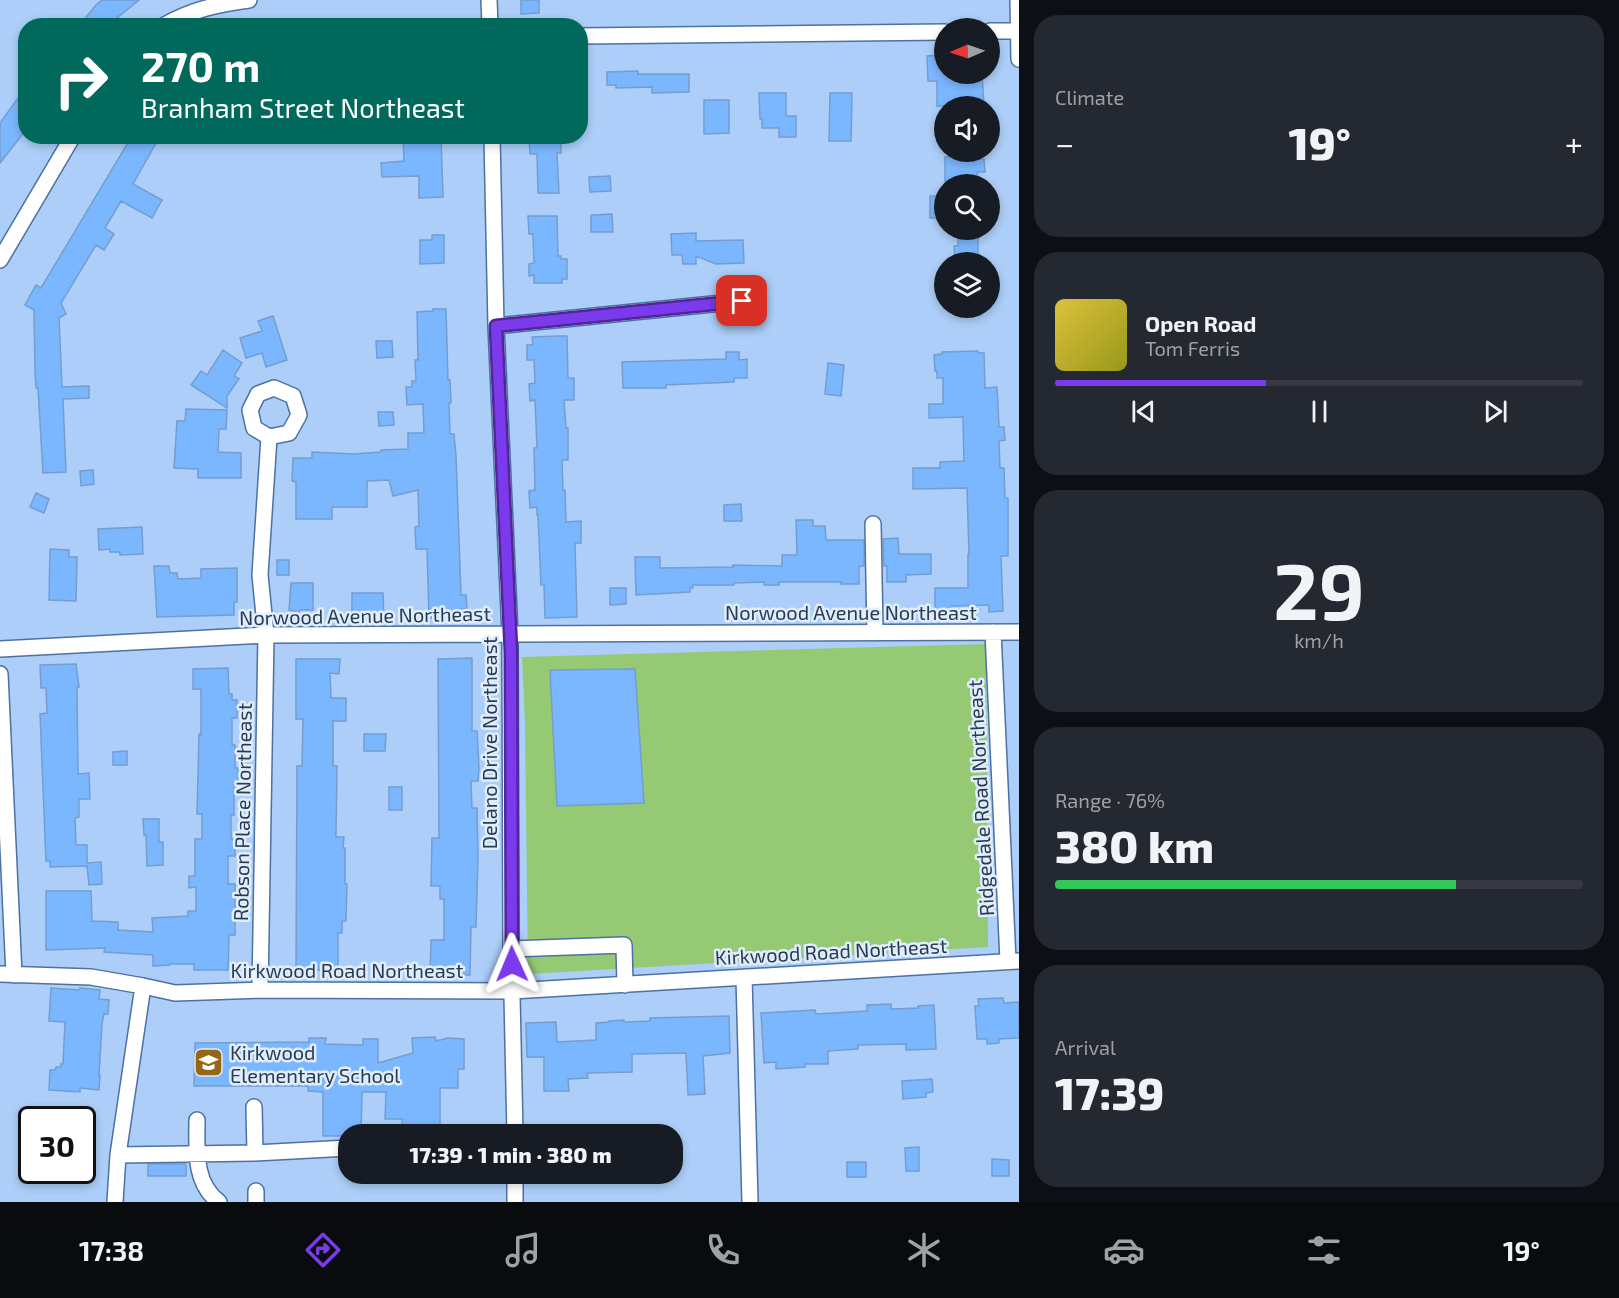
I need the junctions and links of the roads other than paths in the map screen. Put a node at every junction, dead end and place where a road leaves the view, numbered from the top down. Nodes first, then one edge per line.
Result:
1 (249, 0) edge
2 (489, 0) edge
3 (1017, 0) edge
4 (178, 18) edge
5 (490, 18) edge
6 (1000, 31) edge
7 (1018, 31) edge
8 (934, 32) edge
9 (588, 36) edge
10 (1019, 60) edge
11 (68, 144) edge
12 (492, 144) edge
13 (0, 260) edge
14 (742, 301) dead end
15 (496, 326) junction
16 (269, 437) dead end
17 (873, 524) dead end
18 (993, 632) junction
19 (1019, 632) edge
20 (875, 633) junction
21 (510, 634) junction
22 (266, 635) junction
23 (0, 649) edge
24 (0, 674) edge
25 (511, 949) junction
26 (1014, 961) edge
27 (7, 975) edge
28 (744, 977) junction
29 (626, 985) junction
30 (143, 986) junction
31 (260, 990) junction
32 (512, 991) junction
33 (254, 1107) dead end
34 (197, 1120) dead end
35 (514, 1124) edge
36 (338, 1149) edge
37 (255, 1153) junction
38 (197, 1154) junction
39 (118, 1155) junction
40 (515, 1184) edge
41 (115, 1202) edge
42 (219, 1202) edge
43 (516, 1202) edge
44 (750, 1202) edge

1 - 4 street
2 - 5 street
3 - 7 street
6 - 7 street
7 - 10 street
8 - 9 street
11 - 13 street
12 - 15 street, Delano Drive Northeast
14 - 15 street
15 - 21 street, Delano Drive Northeast
16 - 22 street, Robson Place Northeast
17 - 20 street
18 - 19 street, Norwood Avenue Northeast
18 - 20 street, Norwood Avenue Northeast
18 - 26 street, Ridgedale Road Northeast
20 - 21 street, Norwood Avenue Northeast
21 - 22 street, Norwood Avenue Northeast
21 - 25 street, Delano Drive Northeast
22 - 23 street, Norwood Avenue Northeast
22 - 31 street, Robson Place Northeast
24 - 27 street
25 - 29 street
25 - 32 street, Delano Drive Northeast
26 - 28 street, Kirkwood Road Northeast
27 - 30 street, Kirkwood Road Northeast
28 - 29 street, Kirkwood Road Northeast
28 - 44 street
29 - 32 street, Kirkwood Road Northeast
30 - 31 street, Kirkwood Road Northeast
30 - 39 street
31 - 32 street, Kirkwood Road Northeast
32 - 35 street, Delano Drive Northeast
33 - 37 street
34 - 38 street
36 - 37 street
37 - 38 street
38 - 39 street
38 - 42 street
39 - 41 street
40 - 43 street

